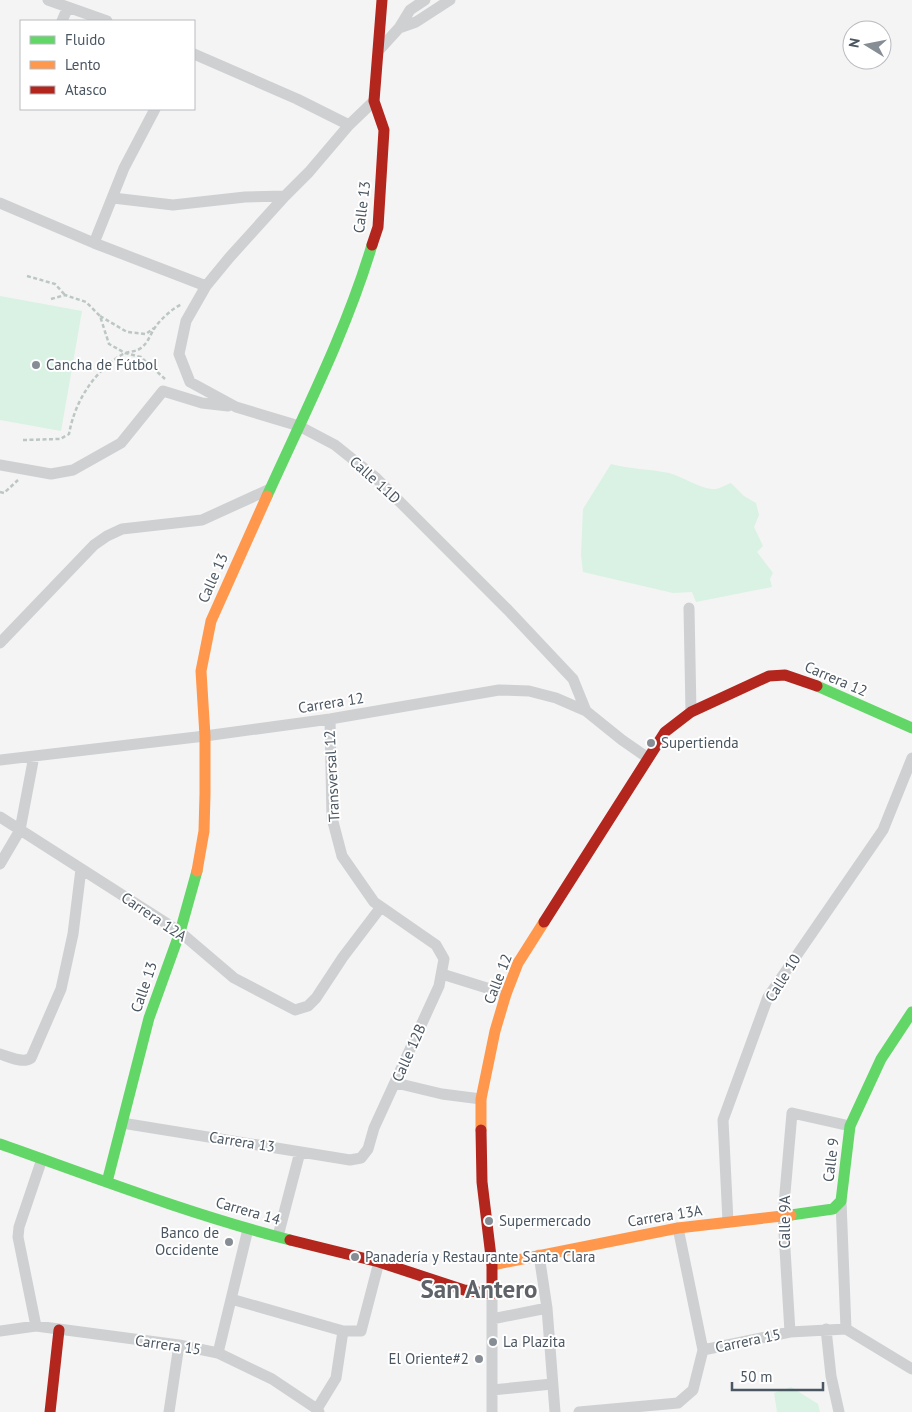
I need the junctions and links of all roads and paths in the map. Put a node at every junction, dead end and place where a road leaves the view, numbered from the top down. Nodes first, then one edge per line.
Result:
1 (48, 0) edge
2 (382, 0) edge
3 (425, 0) edge
4 (450, 0) edge
5 (68, 7) junction
6 (62, 20) edge
7 (104, 20) edge
8 (399, 28) junction
9 (380, 50) junction
10 (195, 54) edge
11 (374, 101) junction
12 (154, 110) edge
13 (349, 125) junction
14 (285, 196) junction
15 (113, 198) junction
16 (0, 204) edge
17 (94, 243) junction
18 (27, 276) dead end
19 (206, 286) junction
20 (65, 295) junction
21 (200, 298) junction
22 (51, 299) dead end
23 (100, 316) junction
24 (155, 327) junction
25 (125, 353) junction
26 (170, 383) dead end
27 (236, 407) junction
28 (299, 426) junction
29 (23, 440) dead end
30 (0, 465) edge
31 (29, 471) junction
32 (270, 489) junction
33 (0, 492) edge
34 (689, 608) dead end
35 (0, 644) edge
36 (586, 711) junction
37 (691, 712) junction
38 (330, 719) junction
39 (912, 728) edge
40 (206, 736) junction
41 (34, 756) junction
42 (648, 758) junction
43 (912, 758) edge
44 (0, 760) edge
45 (0, 817) edge
46 (20, 830) junction
47 (0, 864) edge
48 (81, 869) junction
49 (381, 908) junction
50 (180, 932) junction
51 (442, 974) junction
52 (506, 994) junction
53 (912, 1012) edge
54 (0, 1054) edge
55 (396, 1083) junction
56 (481, 1099) junction
57 (122, 1123) junction
58 (850, 1126) junction
59 (0, 1144) edge
60 (300, 1152) junction
61 (361, 1158) joint
62 (42, 1159) junction
63 (107, 1182) junction
64 (841, 1201) junction
65 (783, 1216) junction
66 (728, 1222) junction
67 (678, 1228) junction
68 (248, 1229) junction
69 (278, 1236) junction
70 (539, 1255) junction
71 (379, 1262) junction
72 (492, 1265) junction
73 (492, 1294) junction
74 (231, 1299) junction
75 (547, 1308) junction
76 (492, 1319) junction
77 (36, 1326) junction
78 (826, 1329) junction
79 (846, 1329) junction
80 (59, 1330) junction
81 (0, 1331) edge
82 (343, 1331) junction
83 (790, 1332) junction
84 (179, 1345) junction
85 (703, 1350) junction
86 (218, 1352) junction
87 (912, 1369) edge
88 (552, 1384) junction
89 (492, 1390) junction
90 (318, 1410) edge
91 (50, 1412) edge
92 (170, 1412) edge
93 (492, 1412) edge
94 (555, 1412) edge
95 (579, 1412) edge
96 (839, 1412) edge

1 - 5 street
2 - 9 street, Calle 13
3 - 8 street
4 - 8 street
5 - 6 street
5 - 7 street
8 - 9 street
9 - 11 street, Calle 13
10 - 13 street
11 - 13 street, Calle 11D
11 - 28 street, Calle 13
12 - 15 street
13 - 14 street, Calle 11D
14 - 15 street
14 - 19 street, Calle 11D
15 - 17 street
16 - 17 street
17 - 19 street
18 - 20 path
19 - 21 street, Calle 11D
20 - 22 path
20 - 23 path
21 - 24 path
21 - 27 street, Calle 11D
23 - 24 path
23 - 25 path
24 - 25 path
25 - 26 path
25 - 29 path
27 - 28 street, Calle 11D
27 - 31 street
28 - 32 street, Calle 13
28 - 36 street, Calle 11D
30 - 31 street
31 - 33 path
32 - 35 street
32 - 40 street, Calle 13
34 - 37 street
36 - 38 street, Carrera 12
36 - 42 street, Carrera 12
37 - 39 street, Carrera 12
37 - 42 street, Calle 12
38 - 40 street, Carrera 12
38 - 49 street, Transversal 12
40 - 41 street, Carrera 12
40 - 50 street, Calle 13
41 - 44 street, Carrera 12
41 - 46 street
42 - 52 street, Calle 12
43 - 66 street, Calle 10
45 - 46 street, Carrera 12A
46 - 47 street
46 - 48 street, Carrera 12A
48 - 50 street, Carrera 12A
48 - 54 street
49 - 50 street, Carrera 12A
49 - 51 street, Calle 12B
50 - 57 street, Calle 13
51 - 52 street
51 - 55 street, Calle 12B
52 - 56 street, Calle 12
53 - 58 street, Calle 9
55 - 56 street
55 - 61 street, Calle 12B
56 - 72 street, Calle 12
57 - 60 street, Carrera 13
57 - 63 street, Calle 13
58 - 64 street, Calle 9
58 - 65 street, Calle 9A
59 - 62 street, Carrera 14
60 - 61 street, Carrera 13
60 - 69 street
62 - 63 street, Carrera 14
62 - 77 street
63 - 68 street, Carrera 14
64 - 65 street, Carrera 13A
64 - 79 street, Calle 9
65 - 66 street, Carrera 13A
65 - 83 street, Calle 9A
66 - 67 street, Carrera 13A
67 - 70 street, Carrera 13A
67 - 85 street
68 - 69 street, Carrera 14
68 - 74 street
69 - 71 street, Carrera 14
70 - 72 street, Carrera 13A
70 - 75 street
71 - 73 street, Carrera 14
71 - 82 street
72 - 73 street, Calle 12
73 - 76 street, Calle 12
74 - 82 street
74 - 86 street
75 - 76 street
75 - 88 street
76 - 89 street, Calle 12
77 - 80 street, Carrera 15
77 - 81 street, Carrera 15
78 - 79 street, Carrera 15
78 - 83 street, Carrera 15
78 - 96 street
79 - 87 street
80 - 84 street, Carrera 15
80 - 91 street
82 - 90 street
83 - 85 street, Carrera 15
84 - 86 street, Carrera 15
84 - 92 street
85 - 95 street, Carrera 15
86 - 90 street, Carrera 15
88 - 89 street
88 - 94 street
89 - 93 street, Calle 12

